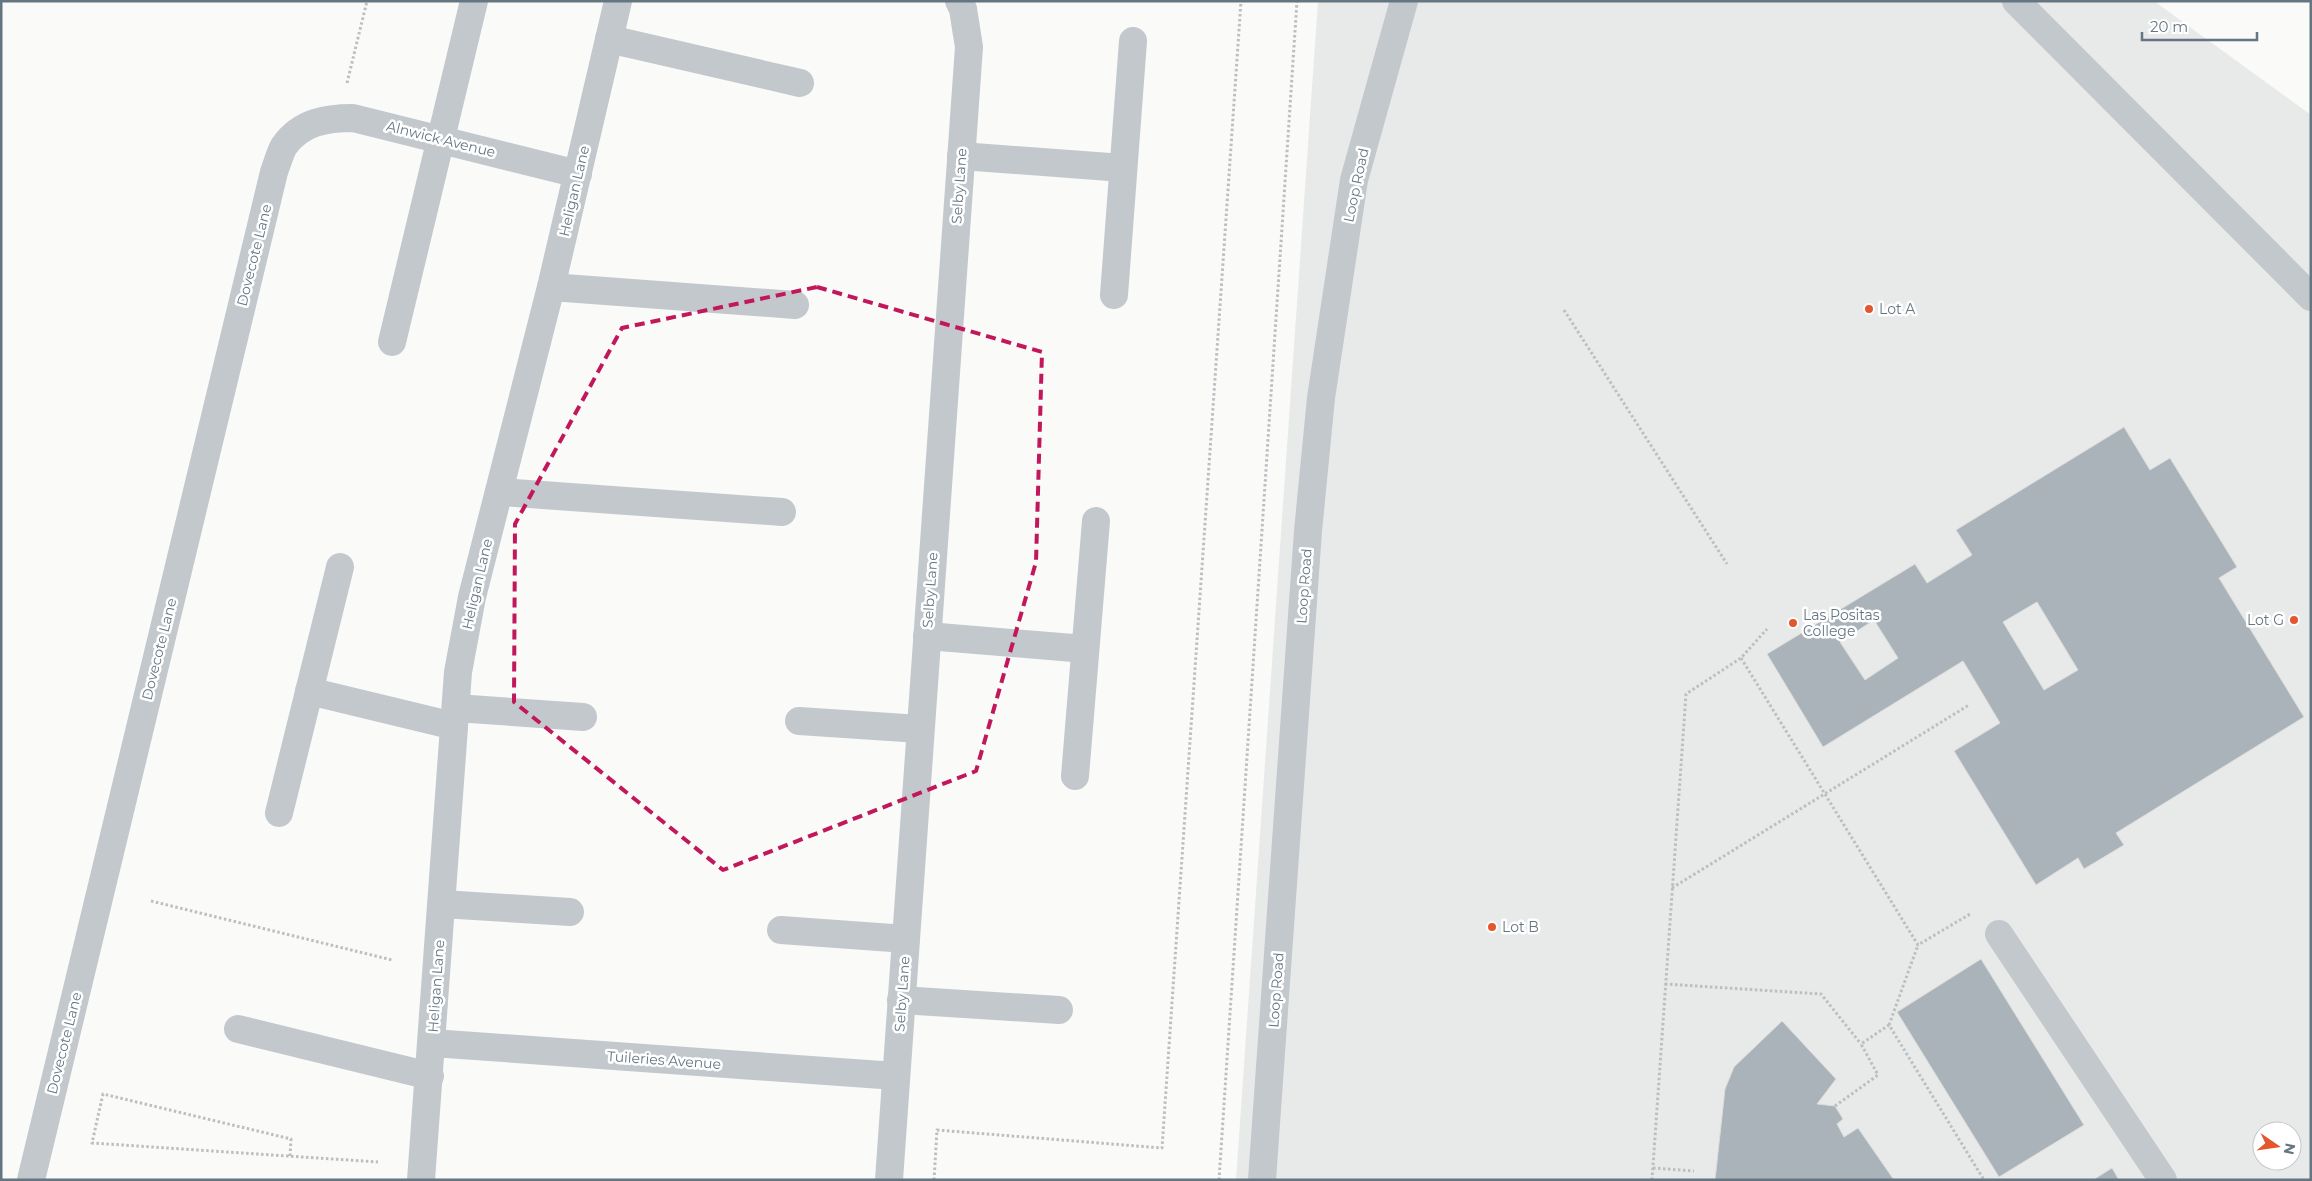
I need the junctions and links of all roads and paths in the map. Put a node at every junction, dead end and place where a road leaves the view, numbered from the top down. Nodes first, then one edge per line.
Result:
1 (367, 1) edge
2 (474, 1) edge
3 (618, 1) edge
4 (959, 1) edge
5 (1241, 1) edge
6 (1297, 1) edge
7 (1404, 1) edge
8 (2016, 1) edge
9 (609, 40) junction
10 (1133, 41) dead end
11 (800, 84) dead end
12 (339, 118) junction
13 (304, 127) joint
14 (440, 139) junction
15 (961, 156) junction
16 (1123, 168) junction
17 (578, 174) junction
18 (551, 286) junction
19 (1114, 295) dead end
20 (2311, 296) edge
21 (795, 305) dead end
22 (1564, 310) dead end
23 (392, 342) dead end
24 (500, 492) junction
25 (782, 512) dead end
26 (1096, 521) dead end
27 (1727, 564) dead end
28 (340, 567) dead end
29 (1767, 629) dead end
30 (927, 636) junction
31 (1085, 649) junction
32 (1741, 658) junction
33 (309, 691) junction
34 (1969, 705) dead end
35 (455, 717) junction
36 (582, 717) dead end
37 (799, 721) dead end
38 (920, 728) junction
39 (1075, 776) dead end
40 (1824, 793) junction
41 (279, 813) dead end
42 (1672, 888) junction
43 (151, 901) dead end
44 (442, 904) junction
45 (570, 912) dead end
46 (781, 930) dead end
47 (1999, 934) joint
48 (906, 939) junction
49 (1918, 945) junction
50 (392, 960) dead end
51 (1665, 984) junction
52 (901, 1000) junction
53 (1060, 1010) dead end
54 (1889, 1025) junction
55 (238, 1029) dead end
56 (432, 1043) junction
57 (1862, 1044) junction
58 (430, 1076) junction
59 (896, 1076) junction
60 (1835, 1106) dead end
61 (290, 1156) junction
62 (378, 1162) dead end
63 (1653, 1168) junction
64 (1694, 1171) dead end
65 (31, 1180) edge
66 (421, 1180) edge
67 (889, 1180) edge
68 (934, 1180) edge
69 (1219, 1180) edge
70 (1262, 1180) edge
71 (1652, 1180) edge
72 (1984, 1180) edge
73 (2163, 1180) edge

1 - 12 path
2 - 14 street
3 - 9 street, Heligan Lane
4 - 15 street, Selby Lane
5 - 68 path
6 - 69 path
7 - 70 street, Loop Road
8 - 20 street
9 - 11 street
9 - 17 street, Heligan Lane
10 - 16 street
12 - 13 street, Alnwick Avenue
12 - 14 street, Alnwick Avenue
13 - 65 street, Dovecote Lane
14 - 17 street, Alnwick Avenue
14 - 23 street
15 - 16 street
15 - 30 street, Selby Lane
16 - 19 street
17 - 18 street, Heligan Lane
18 - 21 street
18 - 24 street, Heligan Lane
22 - 27 path
24 - 25 street
24 - 35 street, Heligan Lane
26 - 31 street
28 - 33 street
29 - 32 path
30 - 31 street
30 - 38 street, Selby Lane
31 - 39 street
32 - 40 path
32 - 42 path
33 - 35 street
33 - 41 street
34 - 40 path
35 - 36 street
35 - 44 street, Heligan Lane
37 - 38 street
38 - 48 street, Selby Lane
40 - 42 path
40 - 49 path
42 - 51 path
43 - 50 path
44 - 45 street
44 - 56 street, Heligan Lane
46 - 48 street
47 - 49 path
47 - 73 street
48 - 52 street, Selby Lane
49 - 54 path
51 - 57 path
51 - 63 path
52 - 53 street
52 - 59 street, Selby Lane
54 - 57 path
54 - 72 path
55 - 58 street
56 - 58 street, Heligan Lane
56 - 59 street, Tuileries Avenue
57 - 60 path
58 - 66 street, Heligan Lane
59 - 67 street, Selby Lane
61 - 61 path
61 - 62 path
63 - 64 path
63 - 71 path

